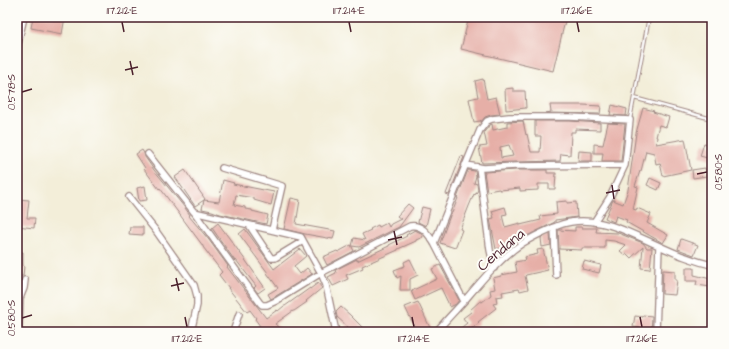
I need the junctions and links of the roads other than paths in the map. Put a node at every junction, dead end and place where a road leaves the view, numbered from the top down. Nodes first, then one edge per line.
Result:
1 (24, 17) edge
2 (649, 17) edge
3 (17, 48) edge
4 (634, 98) junction
5 (712, 119) edge
6 (630, 120) junction
7 (148, 154) dead end
8 (465, 165) junction
9 (625, 165) junction
10 (479, 167) junction
11 (222, 168) dead end
12 (129, 197) dead end
13 (194, 212) junction
14 (594, 222) junction
15 (249, 225) junction
16 (554, 227) junction
17 (272, 230) junction
18 (303, 241) junction
19 (434, 243) junction
20 (659, 246) junction
21 (712, 265) edge
22 (494, 268) junction
23 (321, 273) junction
24 (556, 275) dead end
25 (25, 280) dead end
26 (464, 301) junction
27 (239, 314) dead end
28 (17, 331) edge
29 (191, 332) edge
30 (233, 332) edge
31 (336, 332) edge
32 (436, 332) edge
33 (656, 332) edge

1 - 3 street
2 - 4 lane
4 - 5 lane
4 - 6 lane
6 - 8 street
6 - 9 street
7 - 13 street
8 - 10 street
8 - 19 street
9 - 10 street
9 - 14 street
10 - 22 street
11 - 17 street
12 - 29 street
13 - 15 street
13 - 23 street
14 - 16 street, Cendana
14 - 20 street, Cendana
15 - 17 street
15 - 18 street
16 - 22 street, Cendana
16 - 24 street
17 - 18 street
18 - 23 street
19 - 23 street
19 - 26 street
20 - 21 street, Cendana
20 - 33 street
22 - 26 street, Cendana
23 - 31 street
25 - 28 street
26 - 32 street, Cendana
27 - 30 street

